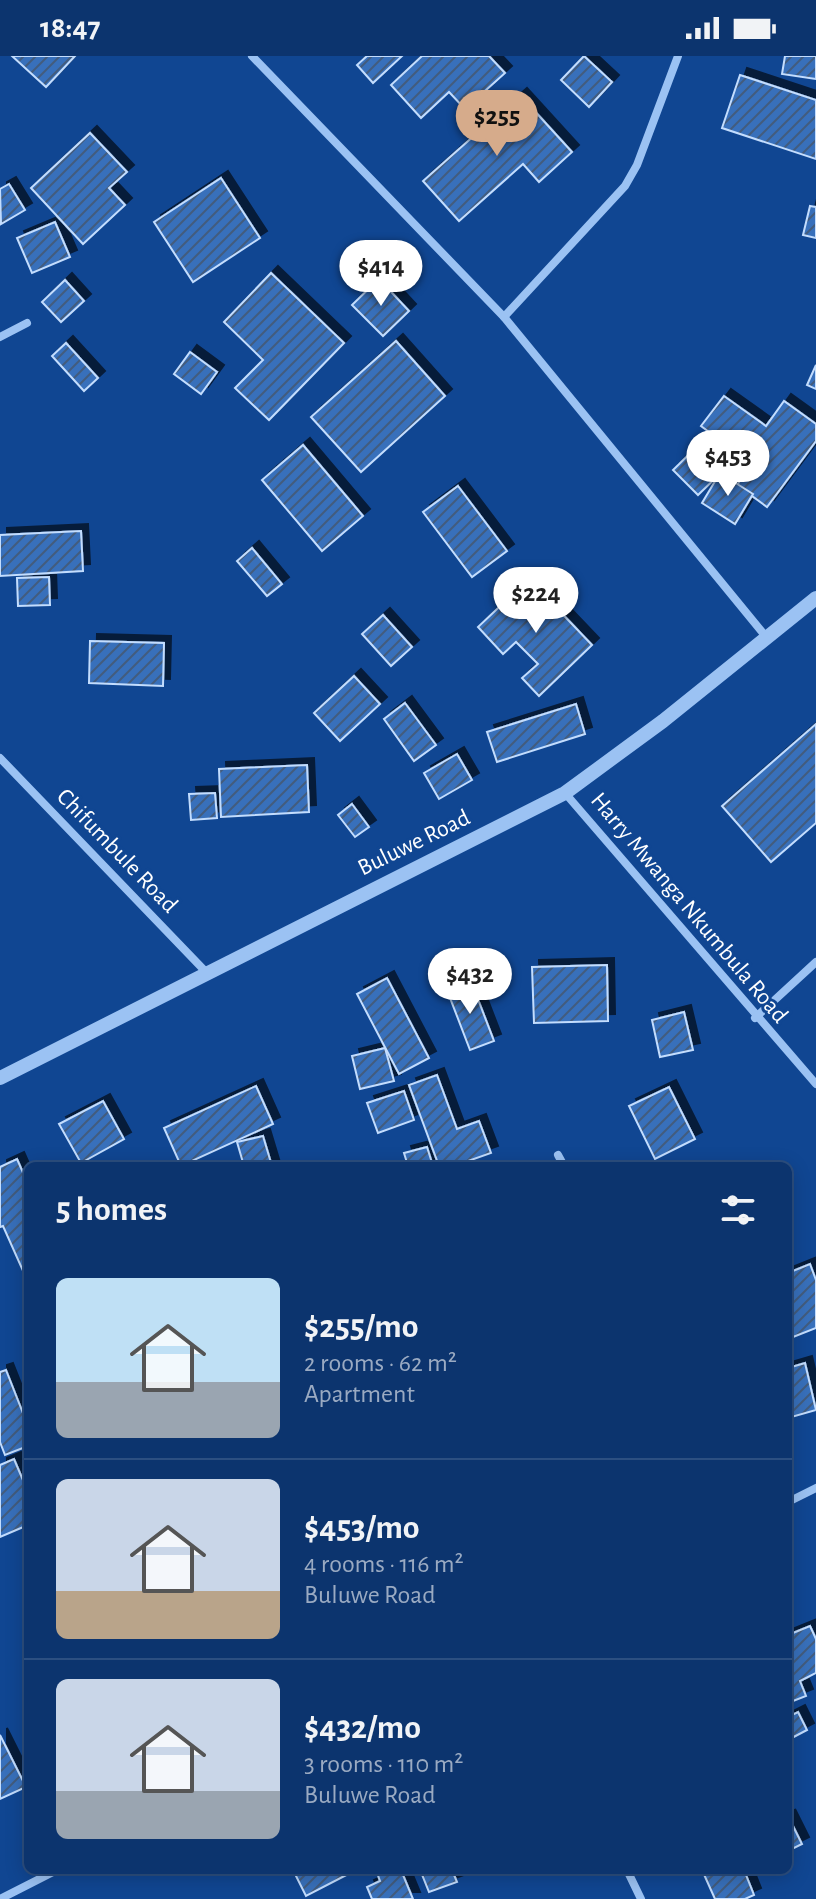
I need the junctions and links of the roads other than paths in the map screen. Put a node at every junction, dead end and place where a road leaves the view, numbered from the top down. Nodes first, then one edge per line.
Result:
1 (252, 56) edge
2 (678, 56) edge
3 (504, 317) junction
4 (27, 323) dead end
5 (0, 337) edge
6 (816, 598) edge
7 (767, 638) junction
8 (0, 758) edge
9 (565, 793) junction
10 (816, 962) edge
11 (205, 971) junction
12 (755, 1018) junction
13 (0, 1078) edge
14 (816, 1084) edge
15 (558, 1155) dead end
16 (562, 1162) edge
17 (816, 1488) edge
18 (792, 1500) edge
19 (49, 1874) edge
20 (629, 1874) edge
21 (0, 1899) edge
22 (641, 1899) edge

1 - 3 street
2 - 3 street
3 - 7 street
4 - 5 street
6 - 7 street, Buluwe Road
7 - 9 street, Buluwe Road
8 - 11 street, Chifumbule Road
9 - 11 street, Buluwe Road
9 - 12 street, Harry Mwanga Nkumbula Road
10 - 12 street
11 - 13 street, Buluwe Road
12 - 14 street, Harry Mwanga Nkumbula Road
15 - 16 street
17 - 18 street
19 - 21 street
20 - 22 street

